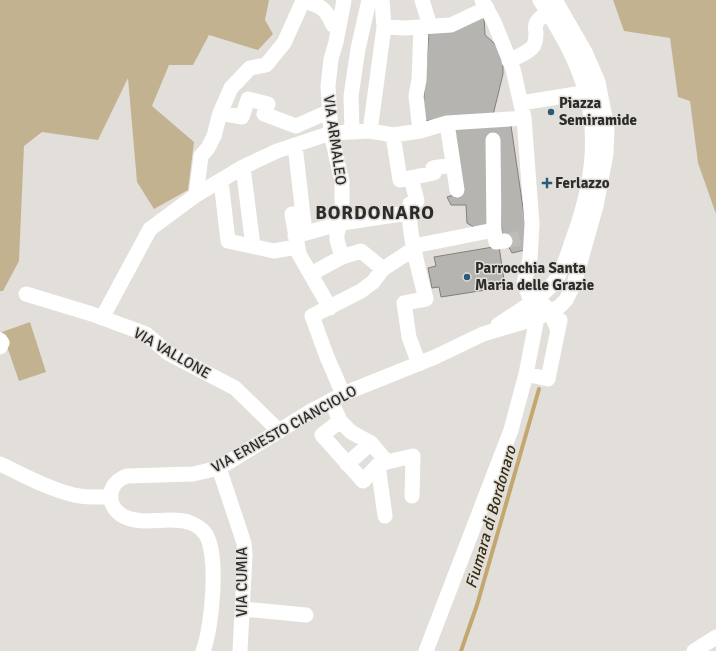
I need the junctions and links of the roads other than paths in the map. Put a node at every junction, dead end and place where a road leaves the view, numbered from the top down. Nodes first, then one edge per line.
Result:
1 (344, 0) edge
2 (369, 0) edge
3 (382, 0) edge
4 (422, 0) edge
5 (484, 4) edge
6 (548, 4) edge
7 (339, 26) junction
8 (384, 27) junction
9 (425, 27) junction
10 (510, 61) junction
11 (576, 94) dead end
12 (522, 110) junction
13 (330, 111) junction
14 (220, 113) junction
15 (447, 123) junction
16 (352, 131) junction
17 (370, 131) junction
18 (420, 131) junction
19 (332, 133) junction
20 (393, 135) junction
21 (493, 140) dead end
22 (295, 145) junction
23 (452, 165) junction
24 (243, 167) junction
25 (411, 178) junction
26 (221, 180) junction
27 (457, 190) dead end
28 (196, 195) junction
29 (408, 213) junction
30 (292, 214) dead end
31 (342, 223) junction
32 (494, 230) junction
33 (299, 239) junction
34 (505, 241) dead end
35 (253, 246) junction
36 (415, 247) junction
37 (342, 257) junction
38 (383, 269) junction
39 (311, 274) junction
40 (26, 294) dead end
41 (536, 300) junction
42 (566, 300) junction
43 (330, 308) junction
44 (544, 315) junction
45 (102, 318) junction
46 (558, 330) junction
47 (483, 334) junction
48 (0, 340) edge
49 (0, 347) edge
50 (419, 364) junction
51 (526, 374) junction
52 (337, 397) junction
53 (340, 421) junction
54 (279, 431) junction
55 (372, 443) junction
56 (382, 463) junction
57 (0, 464) edge
58 (347, 464) junction
59 (219, 468) junction
60 (412, 496) dead end
61 (111, 497) junction
62 (384, 516) dead end
63 (244, 609) junction
64 (306, 615) dead end
65 (716, 637) edge
66 (203, 651) edge
67 (240, 651) edge
68 (426, 651) edge
69 (694, 651) edge

1 - 7 street, VIA ARMALEO
2 - 16 street
3 - 8 street
4 - 9 street
5 - 9 street
5 - 10 street
6 - 10 street
6 - 41 street
6 - 42 street
7 - 13 street, VIA ARMALEO
7 - 14 street
8 - 9 street
8 - 17 street
9 - 18 street
10 - 12 street
11 - 12 street
12 - 15 street
12 - 41 street
13 - 14 street
13 - 19 street, VIA ARMALEO
14 - 28 street
15 - 18 street
15 - 23 street
16 - 17 street
16 - 19 street
17 - 20 street
18 - 20 street
19 - 22 street
19 - 31 street, VIA ARMALEO
20 - 25 street
21 - 32 street
22 - 24 street
22 - 33 street
23 - 25 street
23 - 27 street
24 - 26 street
24 - 35 street
25 - 29 street
26 - 28 street
26 - 35 street
28 - 45 street
29 - 31 street
29 - 36 street
30 - 33 street
31 - 33 street
31 - 37 street, VIA ARMALEO
32 - 34 street
32 - 36 street
33 - 35 street
33 - 39 street
36 - 38 street
36 - 50 street
37 - 38 street
37 - 39 street
38 - 43 street
39 - 43 street
40 - 45 street, VIA VALLONE
41 - 44 street
41 - 47 street
42 - 44 street
42 - 46 street
43 - 52 street
44 - 46 street
44 - 47 street
44 - 51 street
45 - 54 street, VIA VALLONE
46 - 51 street
47 - 50 street, VIA ERNESTO CIANCIOLO
48 - 49 street
50 - 52 street, VIA ERNESTO CIANCIOLO
51 - 68 street
52 - 53 street
52 - 54 street, VIA ERNESTO CIANCIOLO
53 - 55 street
53 - 58 street
54 - 59 street, VIA ERNESTO CIANCIOLO
55 - 56 street
55 - 58 street
56 - 58 street
56 - 60 street
56 - 62 street
57 - 61 street
59 - 61 street, VIA ERNESTO CIANCIOLO
59 - 63 street, VIA CUMIA
61 - 66 street
63 - 64 street
63 - 67 street, VIA CUMIA
65 - 69 street

